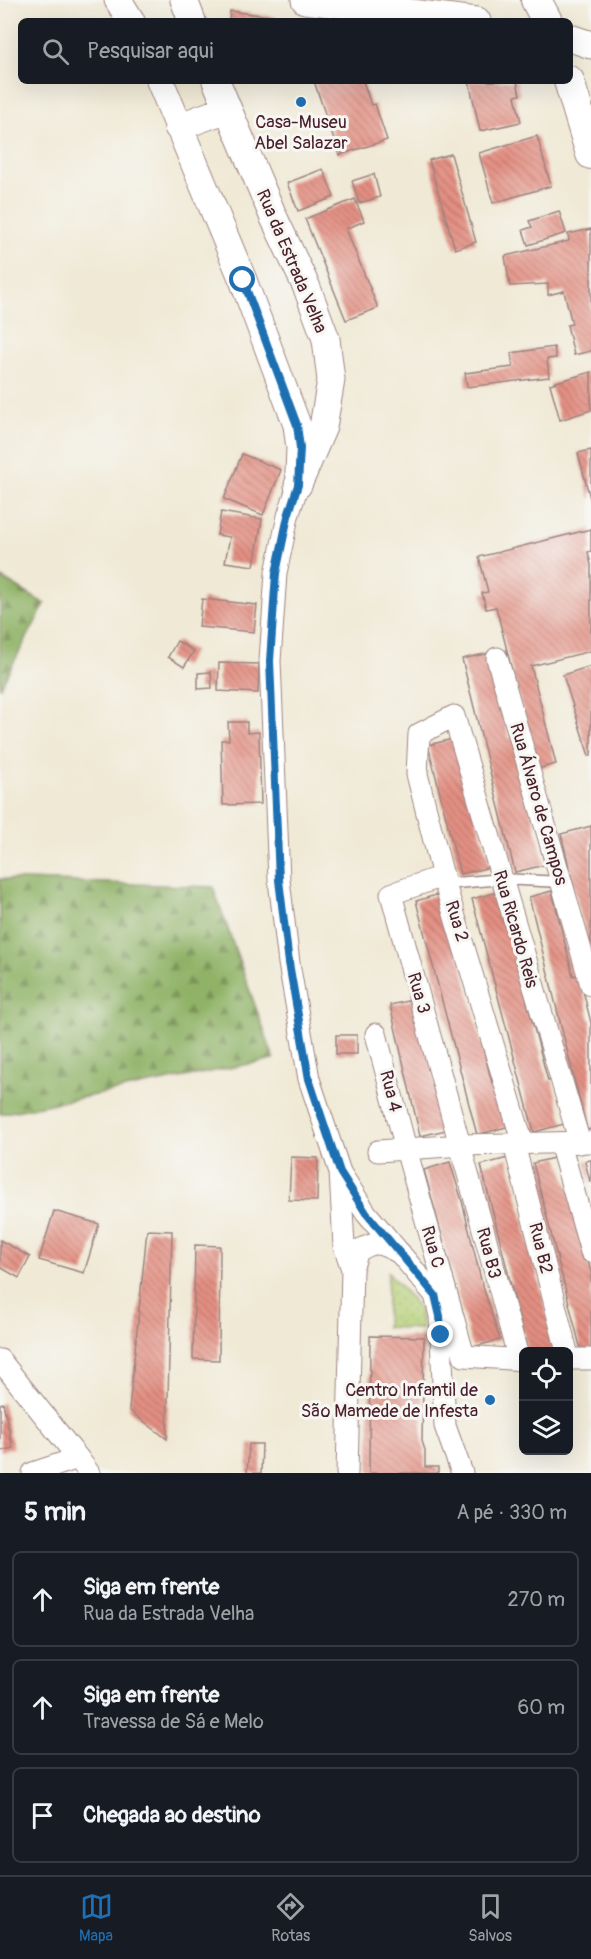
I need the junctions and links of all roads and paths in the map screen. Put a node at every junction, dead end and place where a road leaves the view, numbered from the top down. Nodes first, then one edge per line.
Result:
1 (118, 0) edge
2 (184, 0) edge
3 (304, 0) edge
4 (536, 0) edge
5 (129, 18) edge
6 (191, 18) edge
7 (452, 18) edge
8 (545, 18) edge
9 (573, 39) edge
10 (591, 45) edge
11 (161, 84) edge
12 (217, 84) edge
13 (570, 84) edge
14 (227, 109) junction
15 (178, 127) junction
16 (591, 154) edge
17 (298, 485) junction
18 (497, 658) dead end
19 (454, 716) joint
20 (501, 879) junction
21 (444, 880) junction
22 (561, 882) junction
23 (591, 985) edge
24 (376, 1034) dead end
25 (577, 1143) edge
26 (519, 1144) junction
27 (462, 1145) junction
28 (406, 1149) junction
29 (378, 1151) dead end
30 (340, 1172) junction
31 (591, 1252) edge
32 (400, 1253) junction
33 (352, 1269) junction
34 (566, 1347) edge
35 (519, 1353) edge
36 (573, 1357) edge
37 (0, 1359) edge
38 (591, 1359) edge
39 (519, 1360) edge
40 (83, 1466) edge
41 (33, 1473) edge
42 (347, 1473) edge
43 (462, 1473) edge

1 - 5 street
2 - 6 street
3 - 7 street
4 - 8 main road
9 - 10 street
11 - 15 street, Rua da Estrada Velha
12 - 14 street, Rua da Estrada Velha
13 - 16 main road
14 - 15 street
14 - 17 street, Rua da Estrada Velha
15 - 17 street, Rua da Estrada Velha
17 - 30 street, Rua da Estrada Velha
18 - 22 street, Rua Álvaro de Campos
19 - 20 street, Rua Ricardo Reis
19 - 21 street, Rua 2
20 - 21 lane
20 - 22 lane
20 - 25 street, Rua Ricardo Reis
21 - 26 street, Rua 2
21 - 27 street, Rua 3
22 - 23 street, Rua Álvaro de Campos
24 - 28 street, Rua 4
25 - 26 street
25 - 31 street, Rua Ricardo Reis
26 - 27 street
26 - 34 street, Rua B2
27 - 28 street
27 - 35 street, Rua B3
28 - 29 street
28 - 39 street, Rua C
30 - 32 street
30 - 33 street, Rua da Estrada Velha
32 - 33 street
32 - 43 street
33 - 42 street, Rua da Estrada Velha
36 - 38 street
37 - 40 street
40 - 41 street

